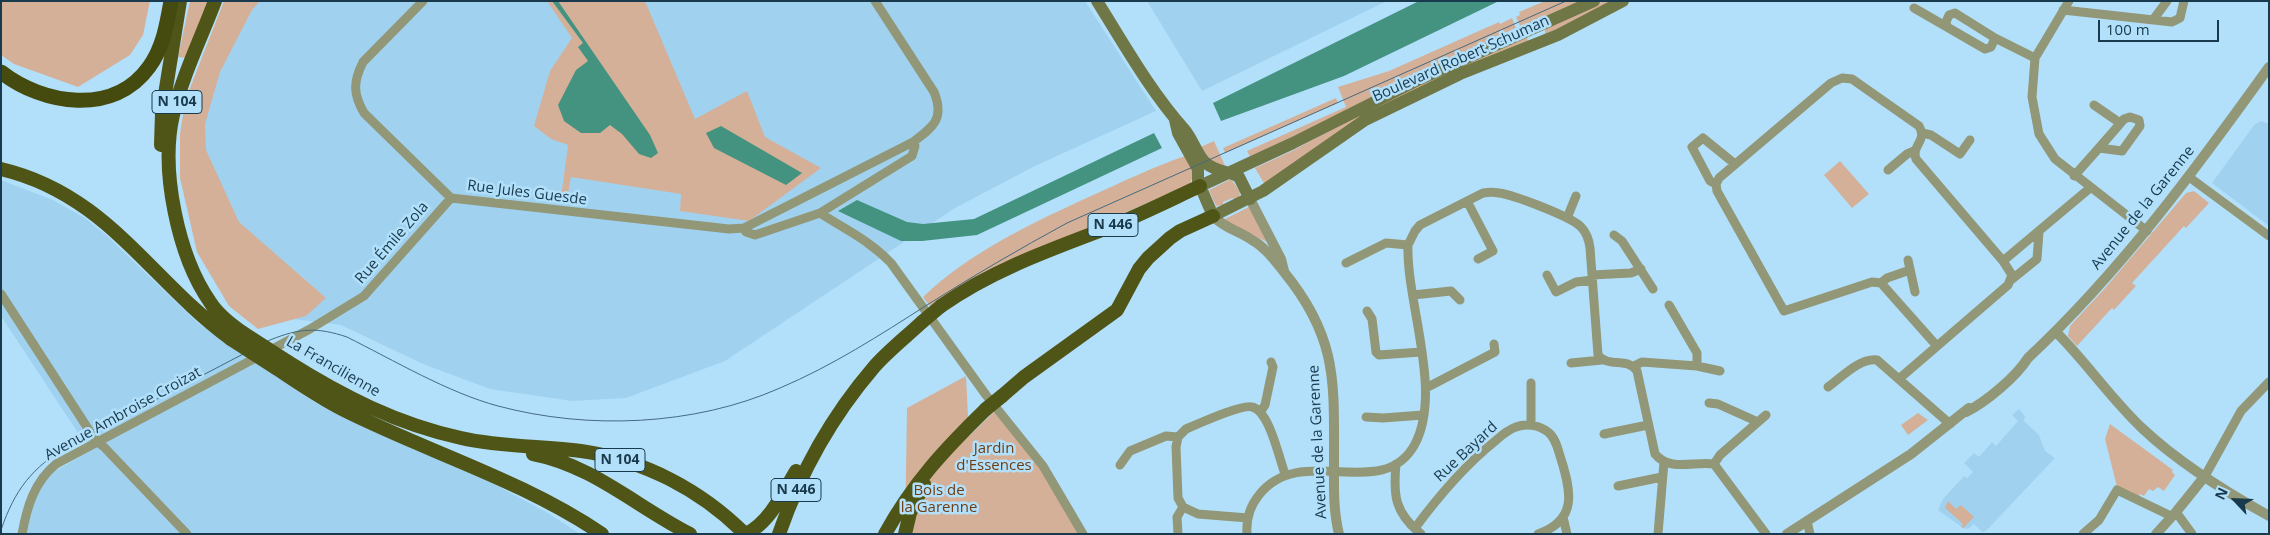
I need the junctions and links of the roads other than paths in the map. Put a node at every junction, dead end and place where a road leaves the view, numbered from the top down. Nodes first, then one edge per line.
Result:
1 (171, 1) edge
2 (180, 1) edge
3 (215, 1) edge
4 (423, 1) edge
5 (875, 1) edge
6 (1097, 1) edge
7 (1594, 1) edge
8 (1623, 1) edge
9 (2069, 1) edge
10 (2167, 1) edge
11 (2184, 1) edge
12 (1914, 8) dead end
13 (2063, 10) junction
14 (2153, 20) junction
15 (1947, 27) junction
16 (1995, 38) junction
17 (2035, 58) junction
18 (2269, 67) edge
19 (1, 72) edge
20 (2094, 105) dead end
21 (1175, 120) junction
22 (2120, 123) junction
23 (1922, 133) junction
24 (1970, 140) dead end
25 (913, 142) junction
26 (2099, 148) junction
27 (1914, 151) junction
28 (1735, 164) junction
29 (1, 169) edge
30 (1888, 170) dead end
31 (1230, 173) junction
32 (2074, 176) junction
33 (2189, 177) junction
34 (1716, 184) junction
35 (1200, 186) junction
36 (2090, 188) junction
37 (1576, 196) dead end
38 (450, 198) junction
39 (1250, 199) junction
40 (1467, 202) junction
41 (175, 208) junction
42 (820, 213) junction
43 (1214, 216) junction
44 (1567, 218) junction
45 (744, 228) junction
46 (2147, 231) junction
47 (2038, 232) junction
48 (1614, 235) dead end
49 (2269, 236) edge
50 (1408, 245) junction
51 (1478, 259) dead end
52 (1908, 260) dead end
53 (2003, 261) junction
54 (1346, 262) dead end
55 (1641, 269) junction
56 (1910, 270) junction
57 (1284, 272) junction
58 (1547, 276) dead end
59 (1592, 278) junction
60 (2011, 280) junction
61 (1881, 283) junction
62 (1653, 289) dead end
63 (1915, 292) dead end
64 (1, 294) edge
65 (1413, 294) junction
66 (1460, 300) dead end
67 (1669, 305) dead end
68 (1367, 311) dead end
69 (2056, 332) junction
70 (237, 336) junction
71 (1494, 344) dead end
72 (1936, 345) junction
73 (1421, 352) junction
74 (1602, 360) junction
75 (247, 362) joint
76 (1272, 362) dead end
77 (1571, 363) dead end
78 (282, 365) junction
79 (1634, 366) junction
80 (1697, 366) junction
81 (1720, 371) dead end
82 (1900, 378) junction
83 (2269, 382) edge
84 (1531, 383) dead end
85 (1828, 387) dead end
86 (1426, 388) junction
87 (1709, 403) dead end
88 (1261, 411) junction
89 (1423, 415) junction
90 (1766, 415) dead end
91 (1366, 417) dead end
92 (1758, 422) junction
93 (1950, 424) junction
94 (1531, 425) junction
95 (1648, 425) junction
96 (1604, 434) dead end
97 (1178, 437) junction
98 (96, 441) junction
99 (501, 444) junction
100 (817, 449) junction
101 (936, 461) junction
102 (1664, 462) junction
103 (1396, 464) junction
104 (1714, 464) junction
105 (1120, 465) dead end
106 (1381, 471) junction
107 (1334, 472) junction
108 (1285, 474) junction
109 (2205, 476) junction
110 (1662, 477) junction
111 (1394, 486) junction
112 (1618, 486) dead end
113 (1183, 507) junction
114 (2174, 514) junction
115 (2269, 516) edge
116 (1563, 517) junction
117 (1248, 518) junction
118 (1807, 521) junction
119 (1418, 531) edge
120 (1551, 532) edge
121 (22, 534) edge
122 (187, 534) edge
123 (602, 534) edge
124 (690, 534) edge
125 (745, 534) edge
126 (780, 534) edge
127 (885, 534) edge
128 (905, 534) edge
129 (1083, 534) edge
130 (1178, 534) edge
131 (1247, 534) edge
132 (1339, 534) edge
133 (1538, 534) edge
134 (1567, 534) edge
135 (1658, 534) edge
136 (1766, 534) edge
137 (1787, 534) edge
138 (1810, 534) edge
139 (2083, 534) edge
140 (2156, 534) edge
141 (2192, 534) edge

1 - 19 highway
2 - 41 highway
3 - 41 highway, La Francilienne / N 104
4 - 38 street, Rue Jules Guesde
5 - 25 street, Rue Jules Guesde
6 - 21 main road
7 - 31 main road
8 - 39 main road, Boulevard Robert Schuman
9 - 13 street
10 - 14 street
11 - 14 street
12 - 15 street
13 - 14 street
13 - 17 street
15 - 16 street
15 - 16 street
16 - 17 street
17 - 32 street
18 - 33 street, Avenue de la Garenne
20 - 22 street
21 - 31 main road
21 - 35 main road
22 - 26 street
22 - 26 street
23 - 24 street
23 - 27 street
23 - 28 street
25 - 42 street
25 - 45 street, Rue Jules Guesde
26 - 32 street
27 - 30 street
27 - 53 street
28 - 34 street
28 - 34 street
29 - 70 highway, La Francilienne / N 104
31 - 35 main road
31 - 39 main road
32 - 36 street
33 - 46 street, Avenue de la Garenne
33 - 49 street
34 - 61 street
35 - 43 main road
35 - 100 highway, N 446, bridge
36 - 46 street
36 - 47 street
37 - 44 street
38 - 45 street, Rue Jules Guesde
38 - 75 street, Rue Émile Zola
39 - 43 main road, Boulevard Robert Schuman
39 - 57 street
40 - 44 street
40 - 50 street
40 - 51 street
41 - 70 highway, La Francilienne / N 104
42 - 45 street
42 - 129 street
43 - 57 street
43 - 101 highway, N 446, bridge
44 - 59 street
46 - 69 street, Avenue de la Garenne
47 - 53 street
47 - 60 street
48 - 55 street
50 - 54 street
50 - 65 street
52 - 56 street
53 - 60 street
55 - 59 street
55 - 62 street
56 - 61 street
56 - 63 street
57 - 107 street, Avenue de la Garenne
58 - 59 street
59 - 74 street
60 - 72 street
61 - 72 street
64 - 98 street
65 - 66 street
65 - 73 street
67 - 80 street
68 - 73 street
69 - 93 street, Avenue de la Garenne
69 - 109 street
70 - 78 highway, La Francilienne / N 104, bridge
71 - 86 street
72 - 82 street
73 - 86 street
74 - 77 street
74 - 79 street
75 - 98 street, Avenue Ambroise Croizat
76 - 88 street
78 - 99 highway, La Francilienne / N 104
78 - 123 highway, La Francilienne / N 104
79 - 80 street
79 - 95 street
80 - 81 street
82 - 85 street
82 - 93 street
83 - 109 street
84 - 94 street
86 - 89 street
87 - 92 street
88 - 97 street
88 - 108 street
89 - 91 street
89 - 103 street
90 - 92 street
92 - 104 street
93 - 118 street, Avenue de la Garenne
94 - 116 street
94 - 119 street, Rue Bayard
95 - 96 street
95 - 102 street
97 - 105 street
97 - 113 street
98 - 121 street, Avenue Ambroise Croizat
98 - 122 street
99 - 124 highway
99 - 125 highway, La Francilienne / N 104
100 - 125 highway
100 - 126 highway, N 446
101 - 127 highway, N 446
101 - 128 highway
102 - 104 street
102 - 110 street
103 - 106 street
103 - 111 street, Rue Bayard
104 - 136 street
106 - 107 street
106 - 111 street, Rue Bayard
107 - 108 street
107 - 132 street, Avenue de la Garenne
108 - 117 street
109 - 114 street
109 - 115 street
110 - 112 street
110 - 135 street
111 - 119 street, Rue Bayard
113 - 117 street
113 - 130 street
114 - 139 street
114 - 140 street
114 - 141 street
116 - 120 street
116 - 134 street
117 - 131 street
118 - 137 street, Avenue de la Garenne
118 - 138 street
120 - 133 street

